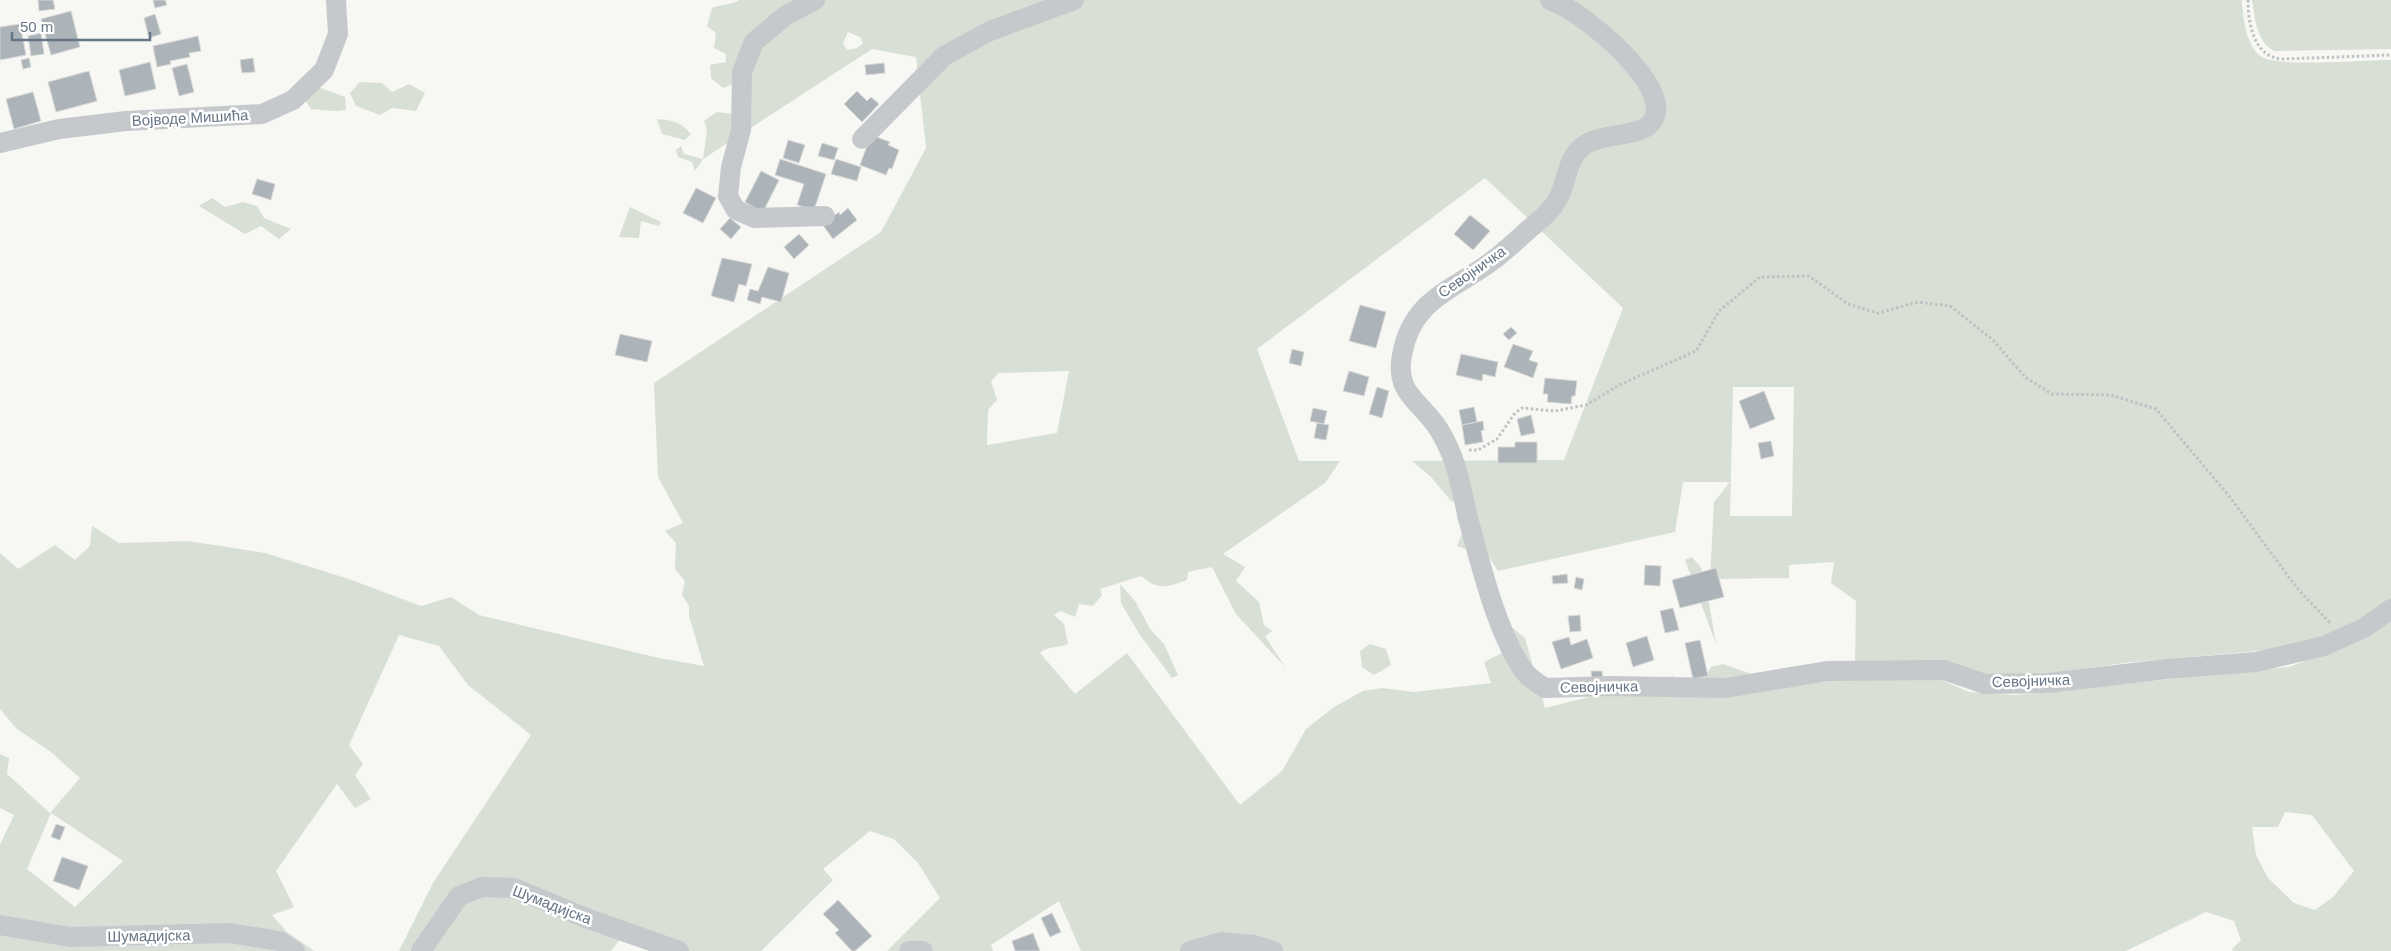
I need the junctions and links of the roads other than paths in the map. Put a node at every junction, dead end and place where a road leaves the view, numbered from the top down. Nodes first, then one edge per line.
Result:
1 (336, 0) edge
2 (815, 0) edge
3 (1550, 0) edge
4 (1069, 1) edge
5 (862, 139) dead end
6 (0, 143) edge
7 (825, 216) dead end
8 (2391, 609) edge
9 (0, 925) edge
10 (295, 951) edge
11 (421, 951) edge
12 (679, 951) edge
13 (910, 951) edge
14 (923, 951) edge
15 (1190, 951) edge
16 (1273, 951) edge

1 - 6 street, Војводе Мишића
2 - 7 street
3 - 8 street, Севојничка
4 - 5 street
9 - 10 street, Шумадијска
11 - 12 street, Шумадијска
13 - 14 street
15 - 16 street

